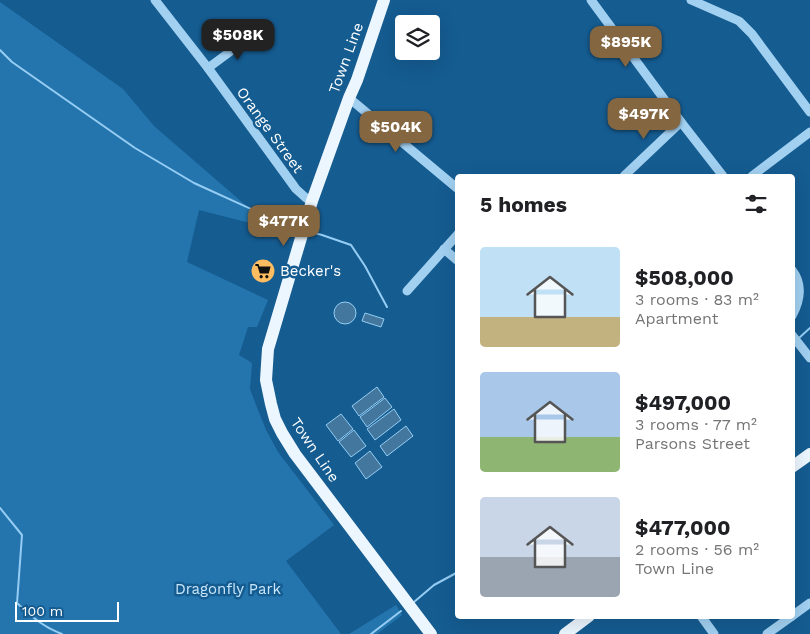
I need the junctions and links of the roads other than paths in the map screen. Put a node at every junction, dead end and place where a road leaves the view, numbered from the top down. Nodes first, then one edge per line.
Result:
1 (156, 0) edge
2 (384, 0) edge
3 (591, 0) edge
4 (691, 0) edge
5 (254, 34) dead end
6 (208, 68) junction
7 (349, 98) junction
8 (810, 112) edge
9 (681, 122) junction
10 (810, 132) edge
11 (626, 174) edge
12 (722, 174) edge
13 (755, 174) edge
14 (455, 186) edge
15 (312, 201) junction
16 (455, 237) edge
17 (444, 249) junction
18 (455, 258) edge
19 (795, 276) edge
20 (407, 291) dead end
21 (795, 310) edge
22 (795, 339) edge
23 (810, 358) edge
24 (810, 454) edge
25 (795, 465) edge
26 (810, 603) edge
27 (795, 614) edge
28 (586, 619) edge
29 (703, 619) edge
30 (788, 619) edge
31 (431, 634) edge
32 (566, 634) edge
33 (714, 634) edge
34 (766, 634) edge

1 - 6 street, Orange Street
2 - 7 main road, Town Line
3 - 9 street
4 - 8 street
5 - 6 street
6 - 15 street, Orange Street
7 - 14 street
7 - 15 main road, Town Line
9 - 11 street
9 - 12 street
10 - 13 street
15 - 31 main road, Town Line
16 - 17 street
17 - 18 street
17 - 20 street
19 - 21 street
22 - 23 street
24 - 25 main road
26 - 27 street
28 - 32 main road
29 - 33 street
30 - 34 street

